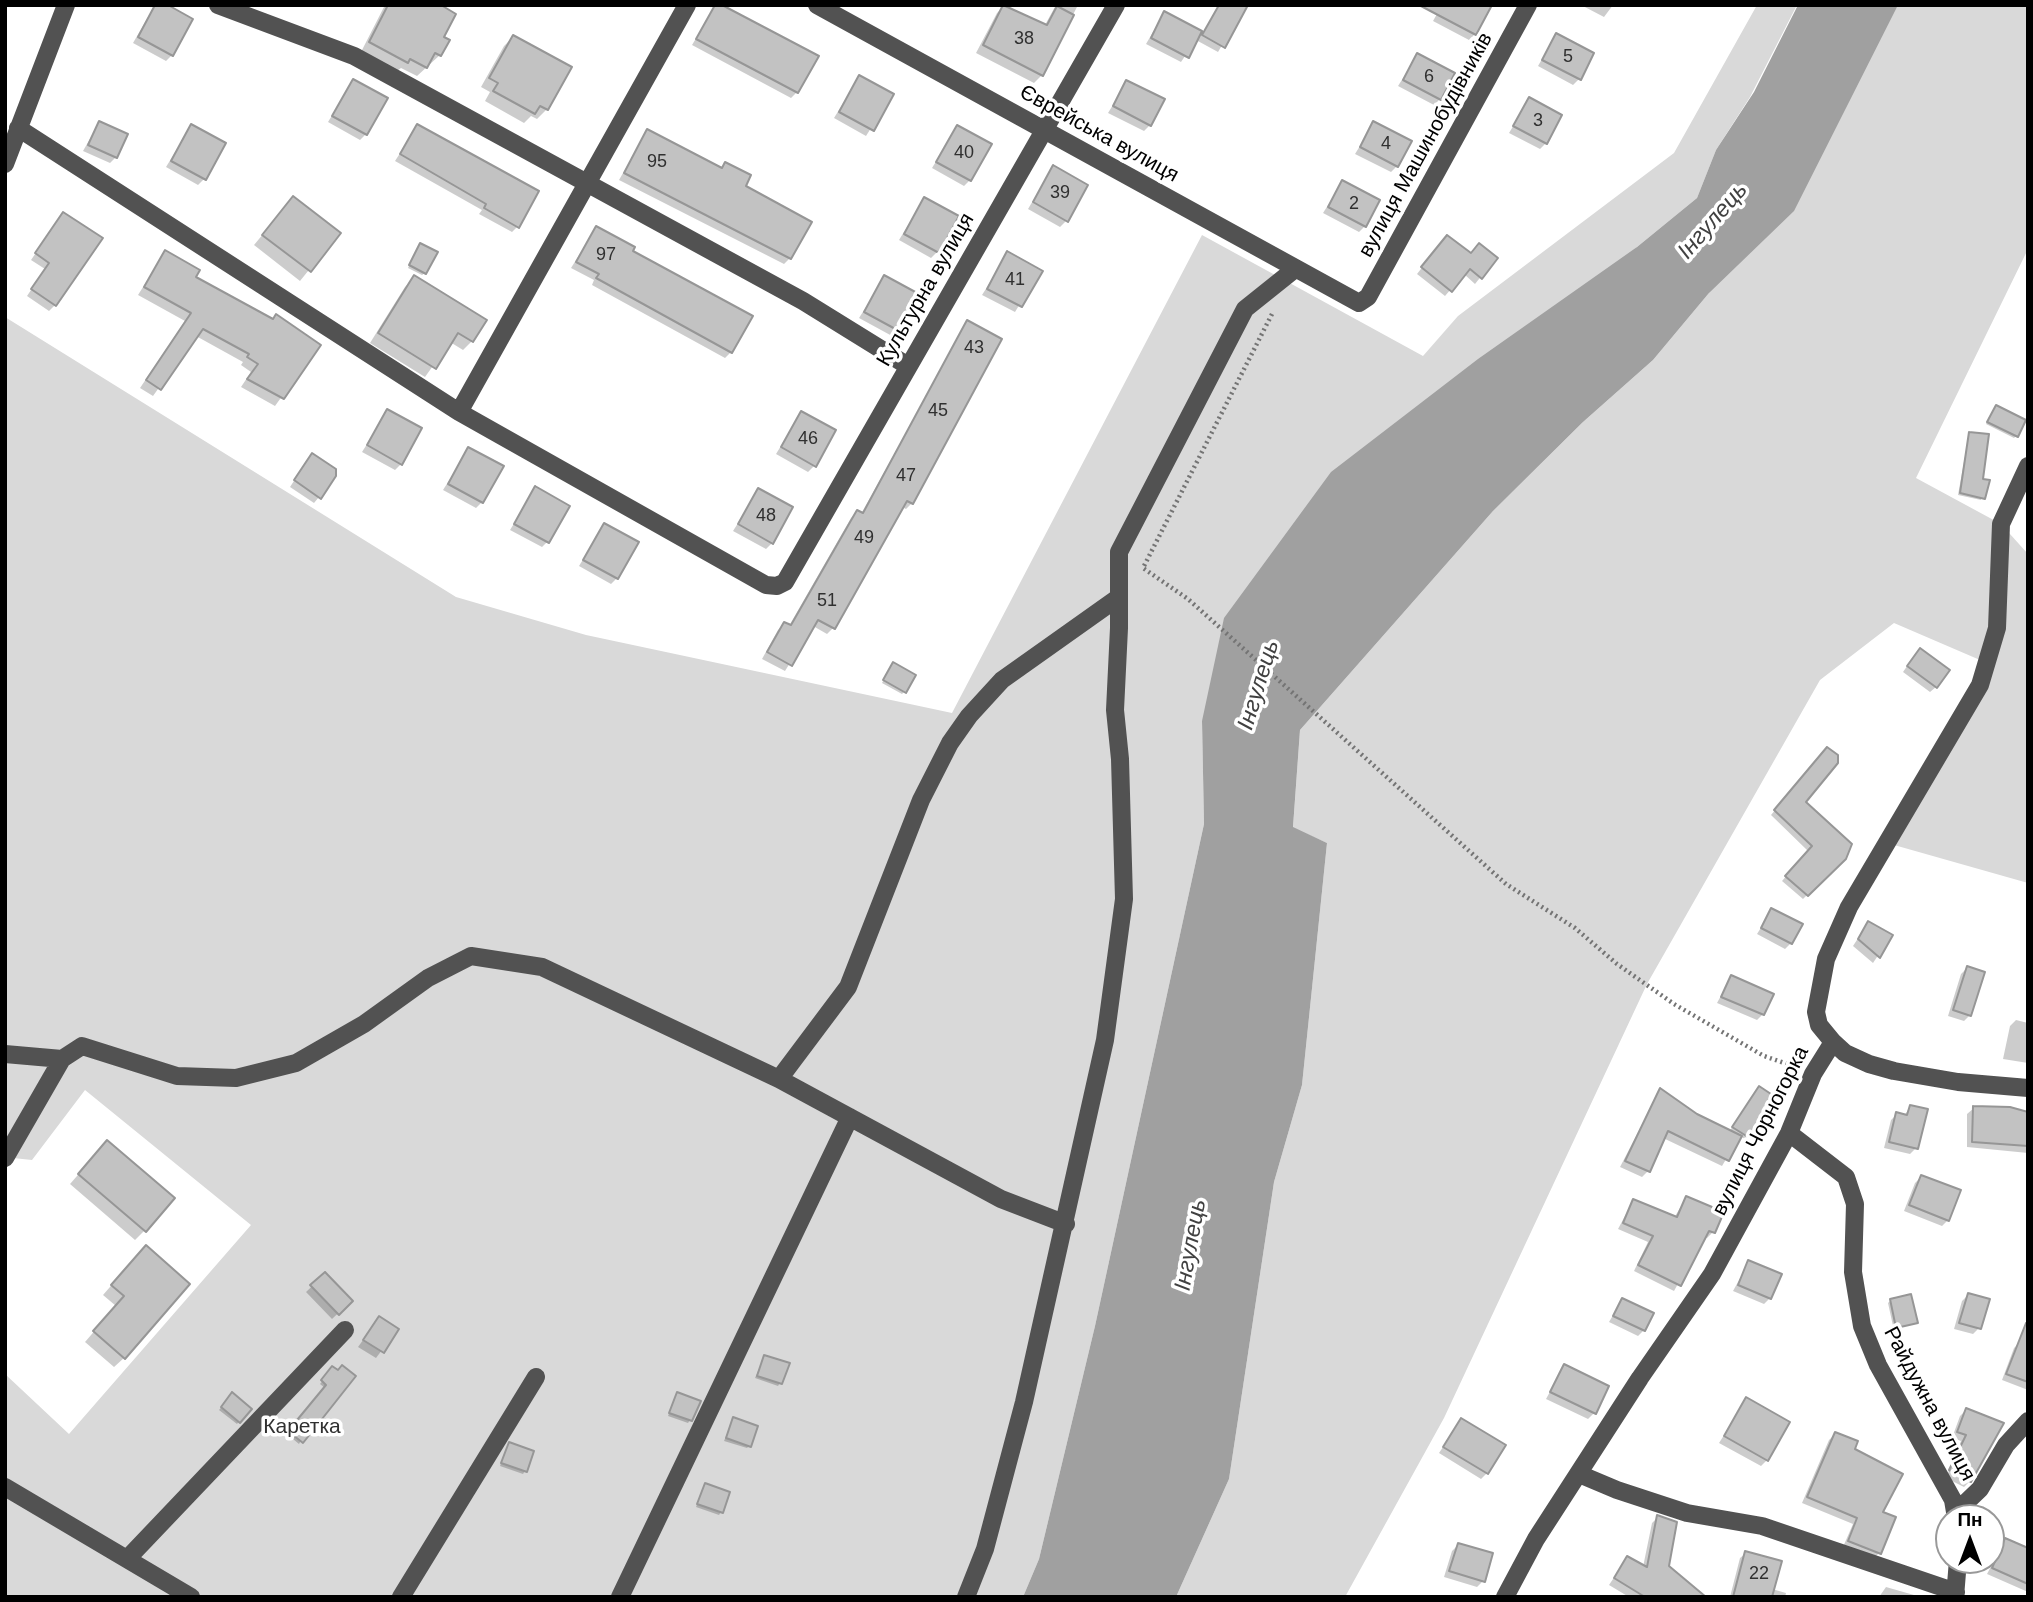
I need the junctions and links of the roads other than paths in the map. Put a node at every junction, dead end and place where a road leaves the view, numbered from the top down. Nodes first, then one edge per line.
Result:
1 (66, 5) edge
2 (218, 5) edge
3 (687, 5) edge
4 (817, 5) edge
5 (1116, 5) edge
6 (1528, 5) edge
7 (19, 128) junction
8 (1044, 130) junction
9 (5, 164) edge
10 (586, 183) junction
11 (1295, 269) junction
12 (1359, 303) joint
13 (908, 366) junction
14 (459, 412) junction
15 (2028, 466) edge
16 (1119, 597) junction
17 (1833, 1042) junction
18 (5, 1054) edge
19 (62, 1059) junction
20 (779, 1079) junction
21 (2028, 1088) edge
22 (850, 1117) junction
23 (1789, 1133) junction
24 (5, 1158) edge
25 (1066, 1224) junction
26 (345, 1330) dead end
27 (536, 1377) dead end
28 (2028, 1421) edge
29 (1579, 1474) junction
30 (5, 1487) edge
31 (1952, 1504) edge
32 (1966, 1504) edge
33 (127, 1559) junction
34 (1957, 1574) edge
35 (172, 1592) edge
36 (1956, 1594) edge
37 (191, 1597) edge
38 (401, 1597) edge
39 (620, 1597) edge
40 (966, 1597) edge
41 (1505, 1597) edge

1 - 7 street
2 - 10 street
3 - 10 street
4 - 8 street, Єврейська вулиця
5 - 8 street, Культурна вулиця
6 - 12 street, вулиця Машинобудівників
7 - 9 street
7 - 14 street
8 - 11 street, Єврейська вулиця
8 - 13 street, Культурна вулиця
10 - 13 street
10 - 14 street
11 - 12 street, Єврейська вулиця
11 - 16 street
13 - 14 street, Культурна вулиця
15 - 17 street, вулиця Чорногорка
16 - 20 street
16 - 25 street
17 - 21 street
17 - 23 street, вулиця Чорногорка
18 - 19 street
19 - 20 street
19 - 24 street
20 - 22 street
22 - 25 street
22 - 39 street
23 - 29 street, вулиця Чорногорка
23 - 31 street, Райдужна вулиця
25 - 40 street
26 - 33 street
27 - 38 street
28 - 32 street
29 - 36 street
29 - 41 street, вулиця Чорногорка
30 - 33 street
33 - 35 street
34 - 36 street
35 - 37 street

